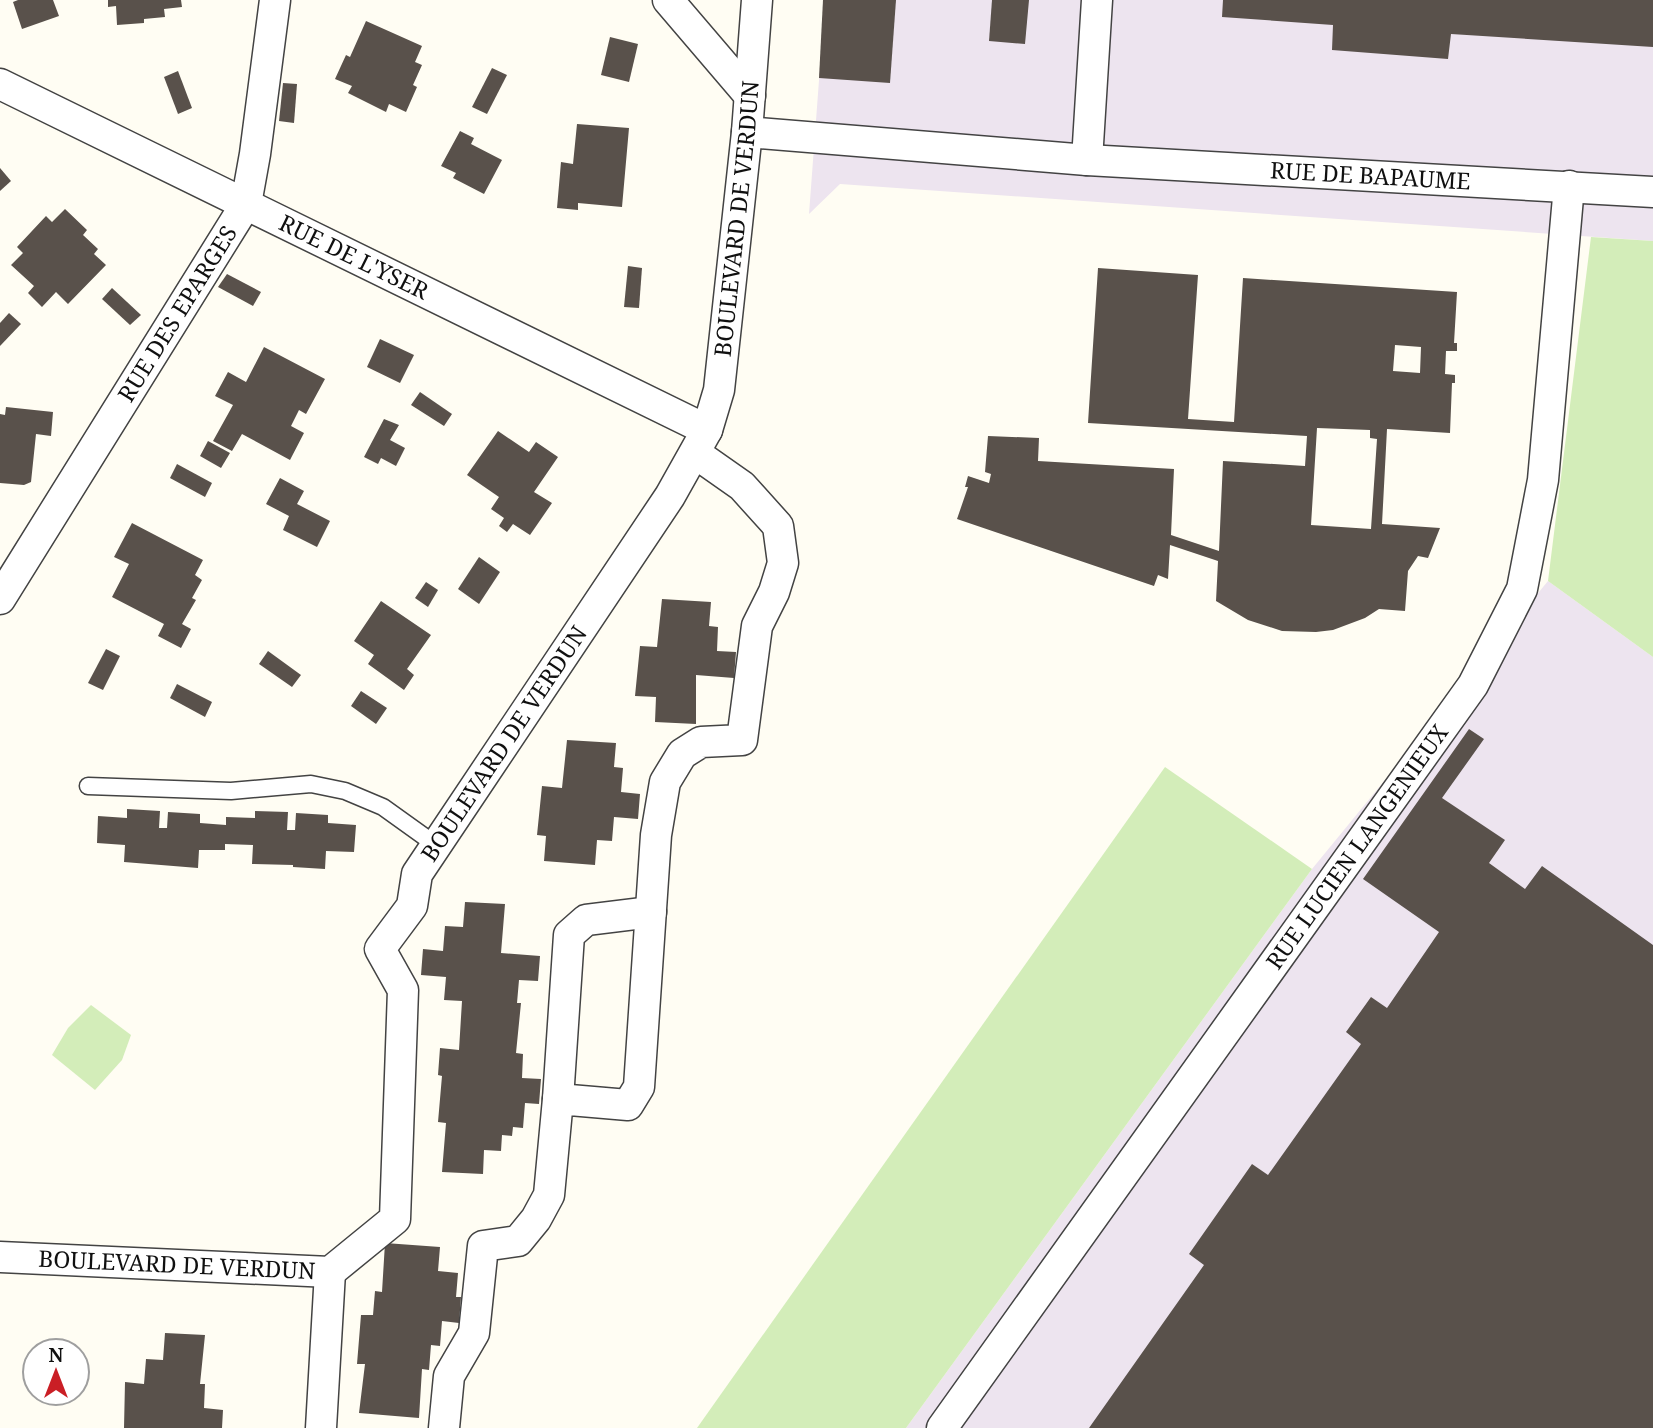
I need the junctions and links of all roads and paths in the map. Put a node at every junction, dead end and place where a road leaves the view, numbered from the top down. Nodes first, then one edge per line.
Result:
1 (275, 0) edge
2 (668, 0) edge
3 (757, 0) edge
4 (1097, 0) edge
5 (0, 84) edge
6 (750, 96) junction
7 (747, 132) junction
8 (1087, 160) junction
9 (1569, 186) junction
10 (1653, 192) edge
11 (246, 204) junction
12 (701, 441) junction
13 (0, 599) edge
14 (88, 786) dead end
15 (436, 845) junction
16 (651, 912) junction
17 (558, 1099) junction
18 (0, 1257) edge
19 (330, 1272) junction
20 (321, 1428) edge
21 (444, 1428) edge
22 (942, 1428) edge

1 - 11 street, RUE DES EPARGES
2 - 6 street
3 - 6 street, BOULEVARD DE VERDUN
4 - 8 street
5 - 11 street, RUE DE L'YSER
6 - 7 street, BOULEVARD DE VERDUN
7 - 8 street, RUE DE BAPAUME
7 - 12 street, BOULEVARD DE VERDUN
8 - 9 street, RUE DE BAPAUME
9 - 10 street, RUE DE BAPAUME
9 - 22 street, RUE LUCIEN LANGENIEUX
11 - 12 street, RUE DE L'YSER
11 - 13 street, RUE DES EPARGES
12 - 15 street, BOULEVARD DE VERDUN
12 - 16 street, RUE DE L'YSER
14 - 15 lane
15 - 19 street, BOULEVARD DE VERDUN
16 - 17 street
16 - 17 street
17 - 21 street
18 - 19 street, BOULEVARD DE VERDUN
19 - 20 street

